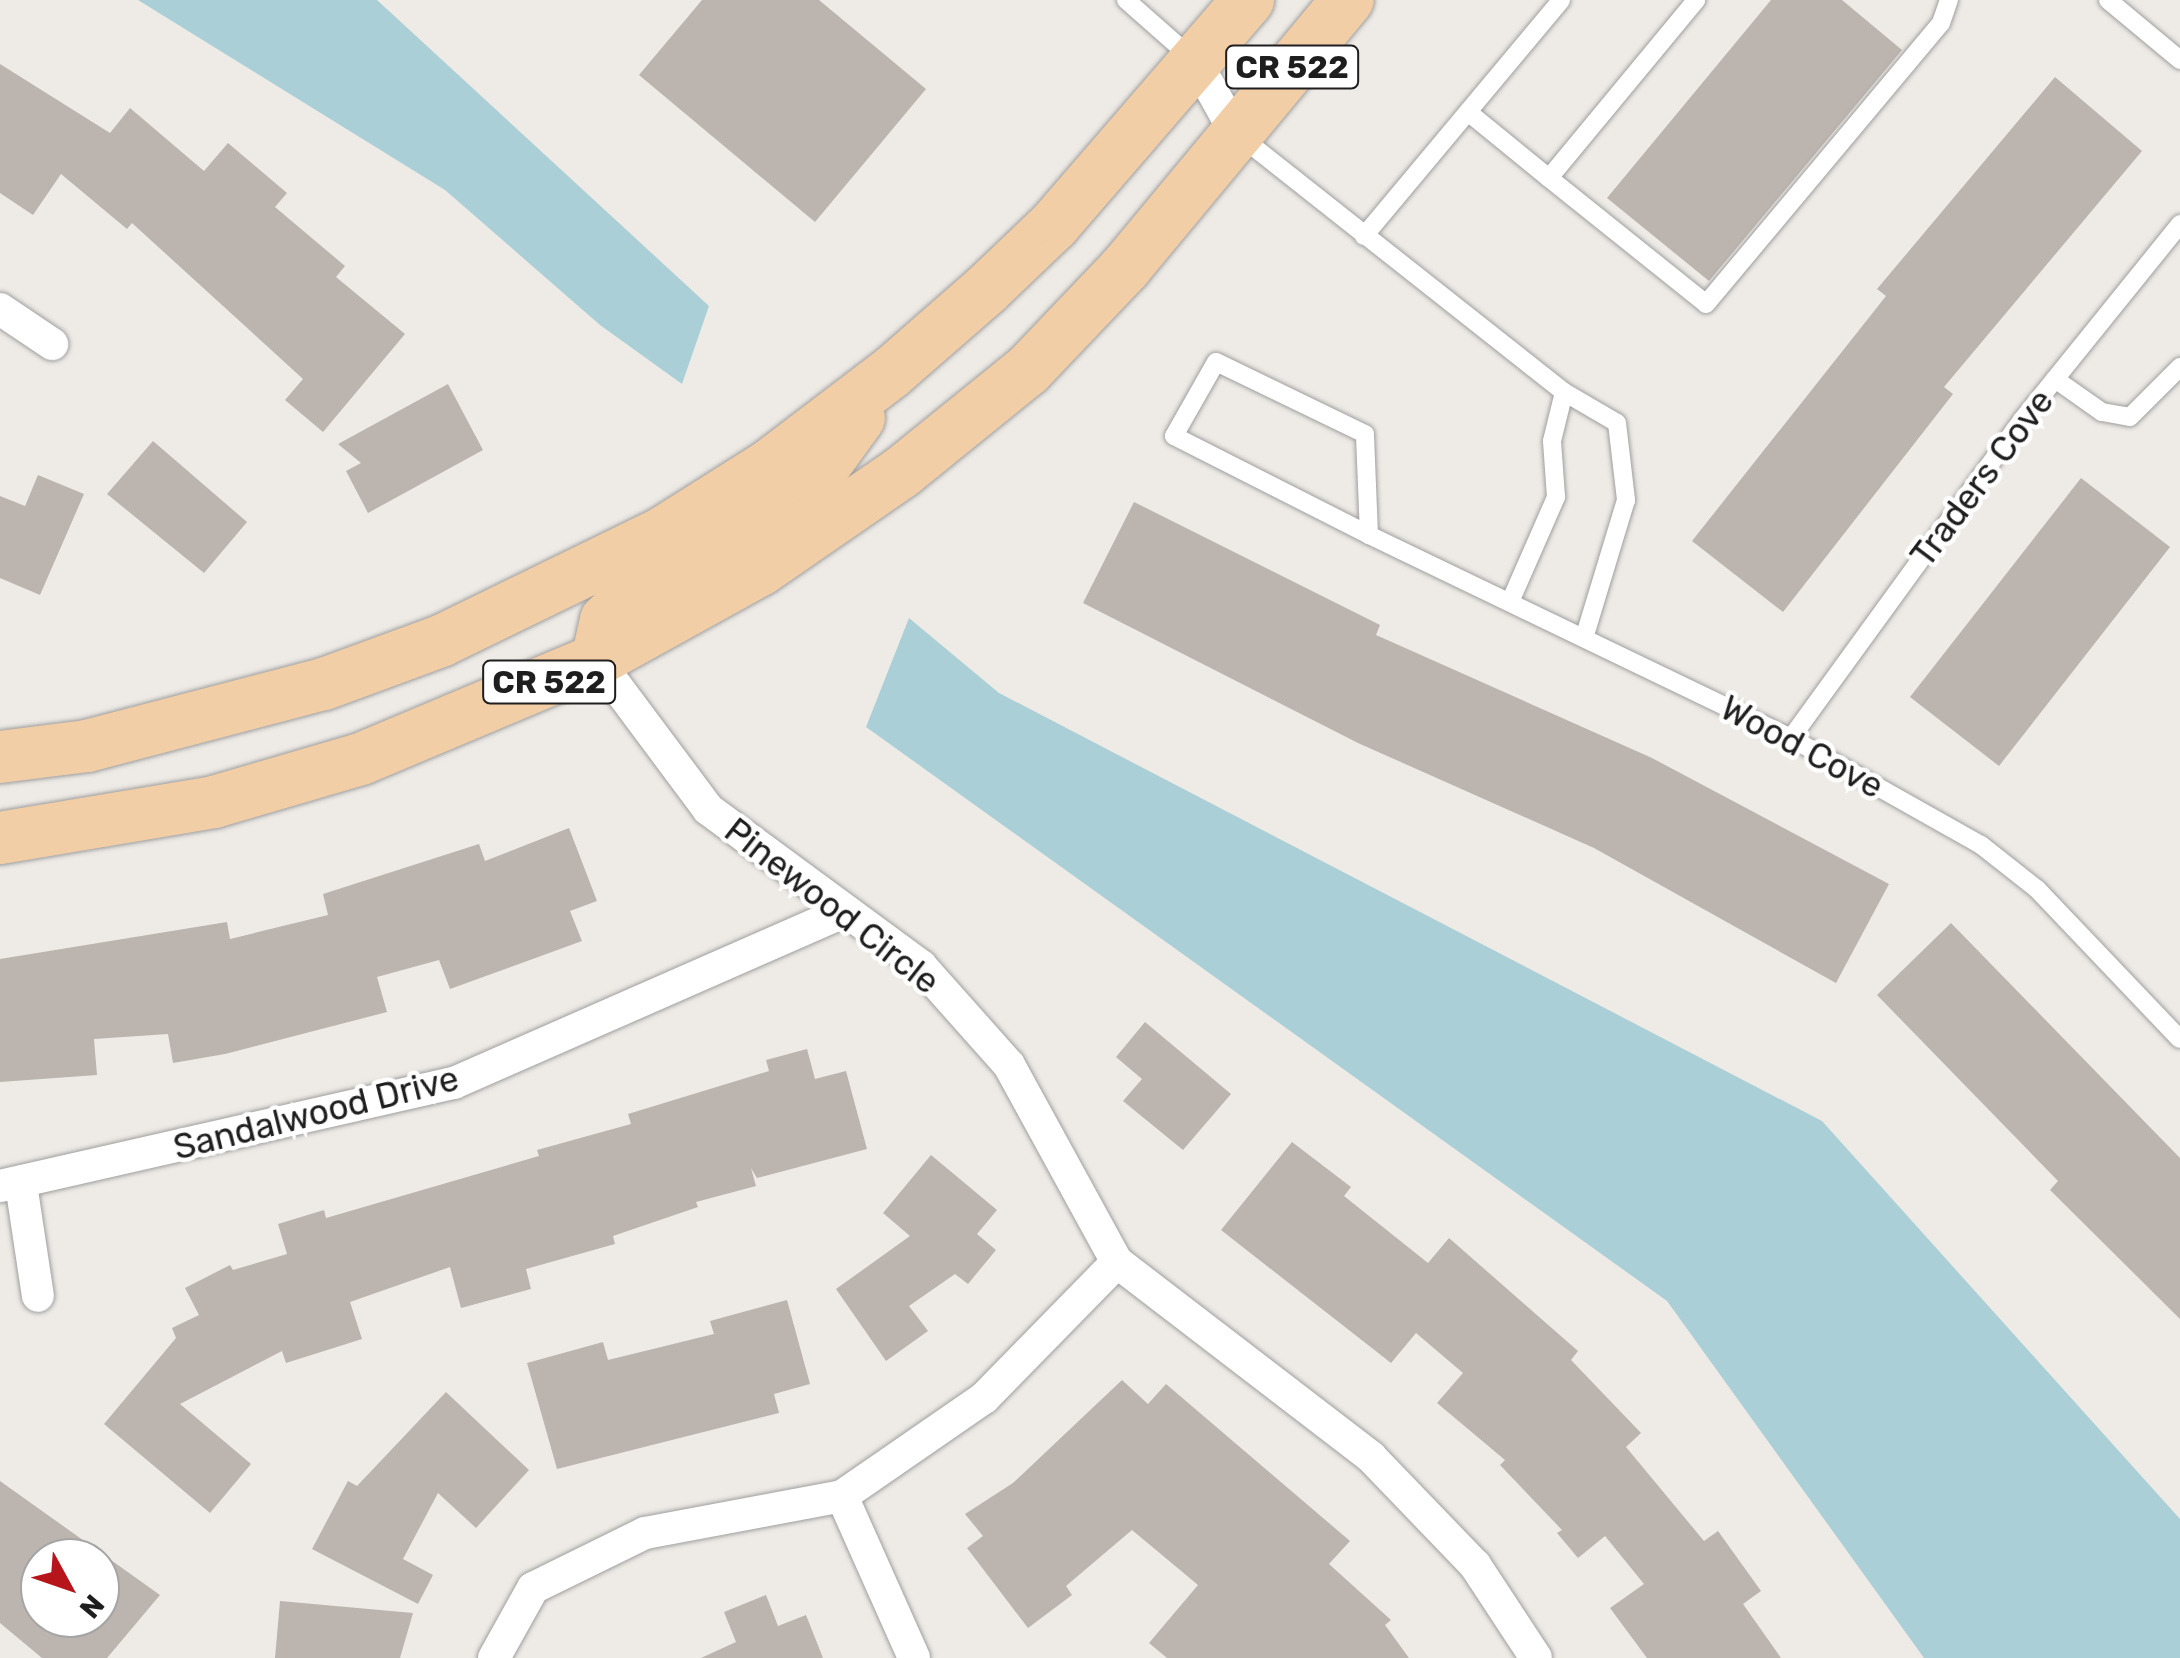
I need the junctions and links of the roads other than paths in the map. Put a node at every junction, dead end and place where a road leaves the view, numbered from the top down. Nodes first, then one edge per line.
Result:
1 (1126, 0) edge
2 (1248, 0) edge
3 (1348, 0) edge
4 (1561, 0) edge
5 (1696, 0) edge
6 (1949, 0) edge
7 (2108, 0) edge
8 (2180, 60) edge
9 (1196, 62) junction
10 (1468, 112) junction
11 (1236, 134) junction
12 (1549, 178) junction
13 (2180, 224) edge
14 (1364, 236) junction
15 (0, 309) edge
16 (52, 344) dead end
17 (2180, 367) edge
18 (892, 372) junction
19 (2055, 379) junction
20 (1564, 392) junction
21 (1369, 535) junction
22 (1510, 602) junction
23 (1584, 638) junction
24 (597, 660) junction
25 (1792, 738) junction
26 (0, 758) edge
27 (0, 838) edge
28 (842, 913) junction
29 (2180, 1039) edge
30 (10, 1185) edge
31 (1117, 1262) junction
32 (38, 1296) dead end
33 (842, 1496) junction
34 (494, 1658) edge
35 (914, 1658) edge
36 (1536, 1658) edge

1 - 9 lane
2 - 9 main road, CR 522
3 - 11 main road, CR 522
4 - 10 lane
5 - 12 lane
6 - 12 lane
7 - 8 lane
9 - 11 street
9 - 18 main road, CR 522
10 - 12 lane
10 - 14 lane
11 - 14 lane
11 - 24 main road, CR 522
13 - 19 lane, Traders Cove
14 - 20 lane
15 - 16 street
17 - 19 lane
18 - 24 main road
18 - 26 main road, CR 522
19 - 25 lane, Traders Cove
20 - 22 lane
20 - 23 lane
21 - 21 lane, Wood Cove
21 - 22 lane, Wood Cove
22 - 23 lane, Wood Cove
23 - 25 lane, Wood Cove
24 - 27 main road, CR 522
24 - 28 street, Pinewood Circle
25 - 29 lane, Wood Cove
28 - 30 street, Sandalwood Drive
28 - 31 street, Pinewood Circle
30 - 32 street
31 - 33 street
31 - 36 street, Pinewood Circle
33 - 34 street
33 - 35 street

